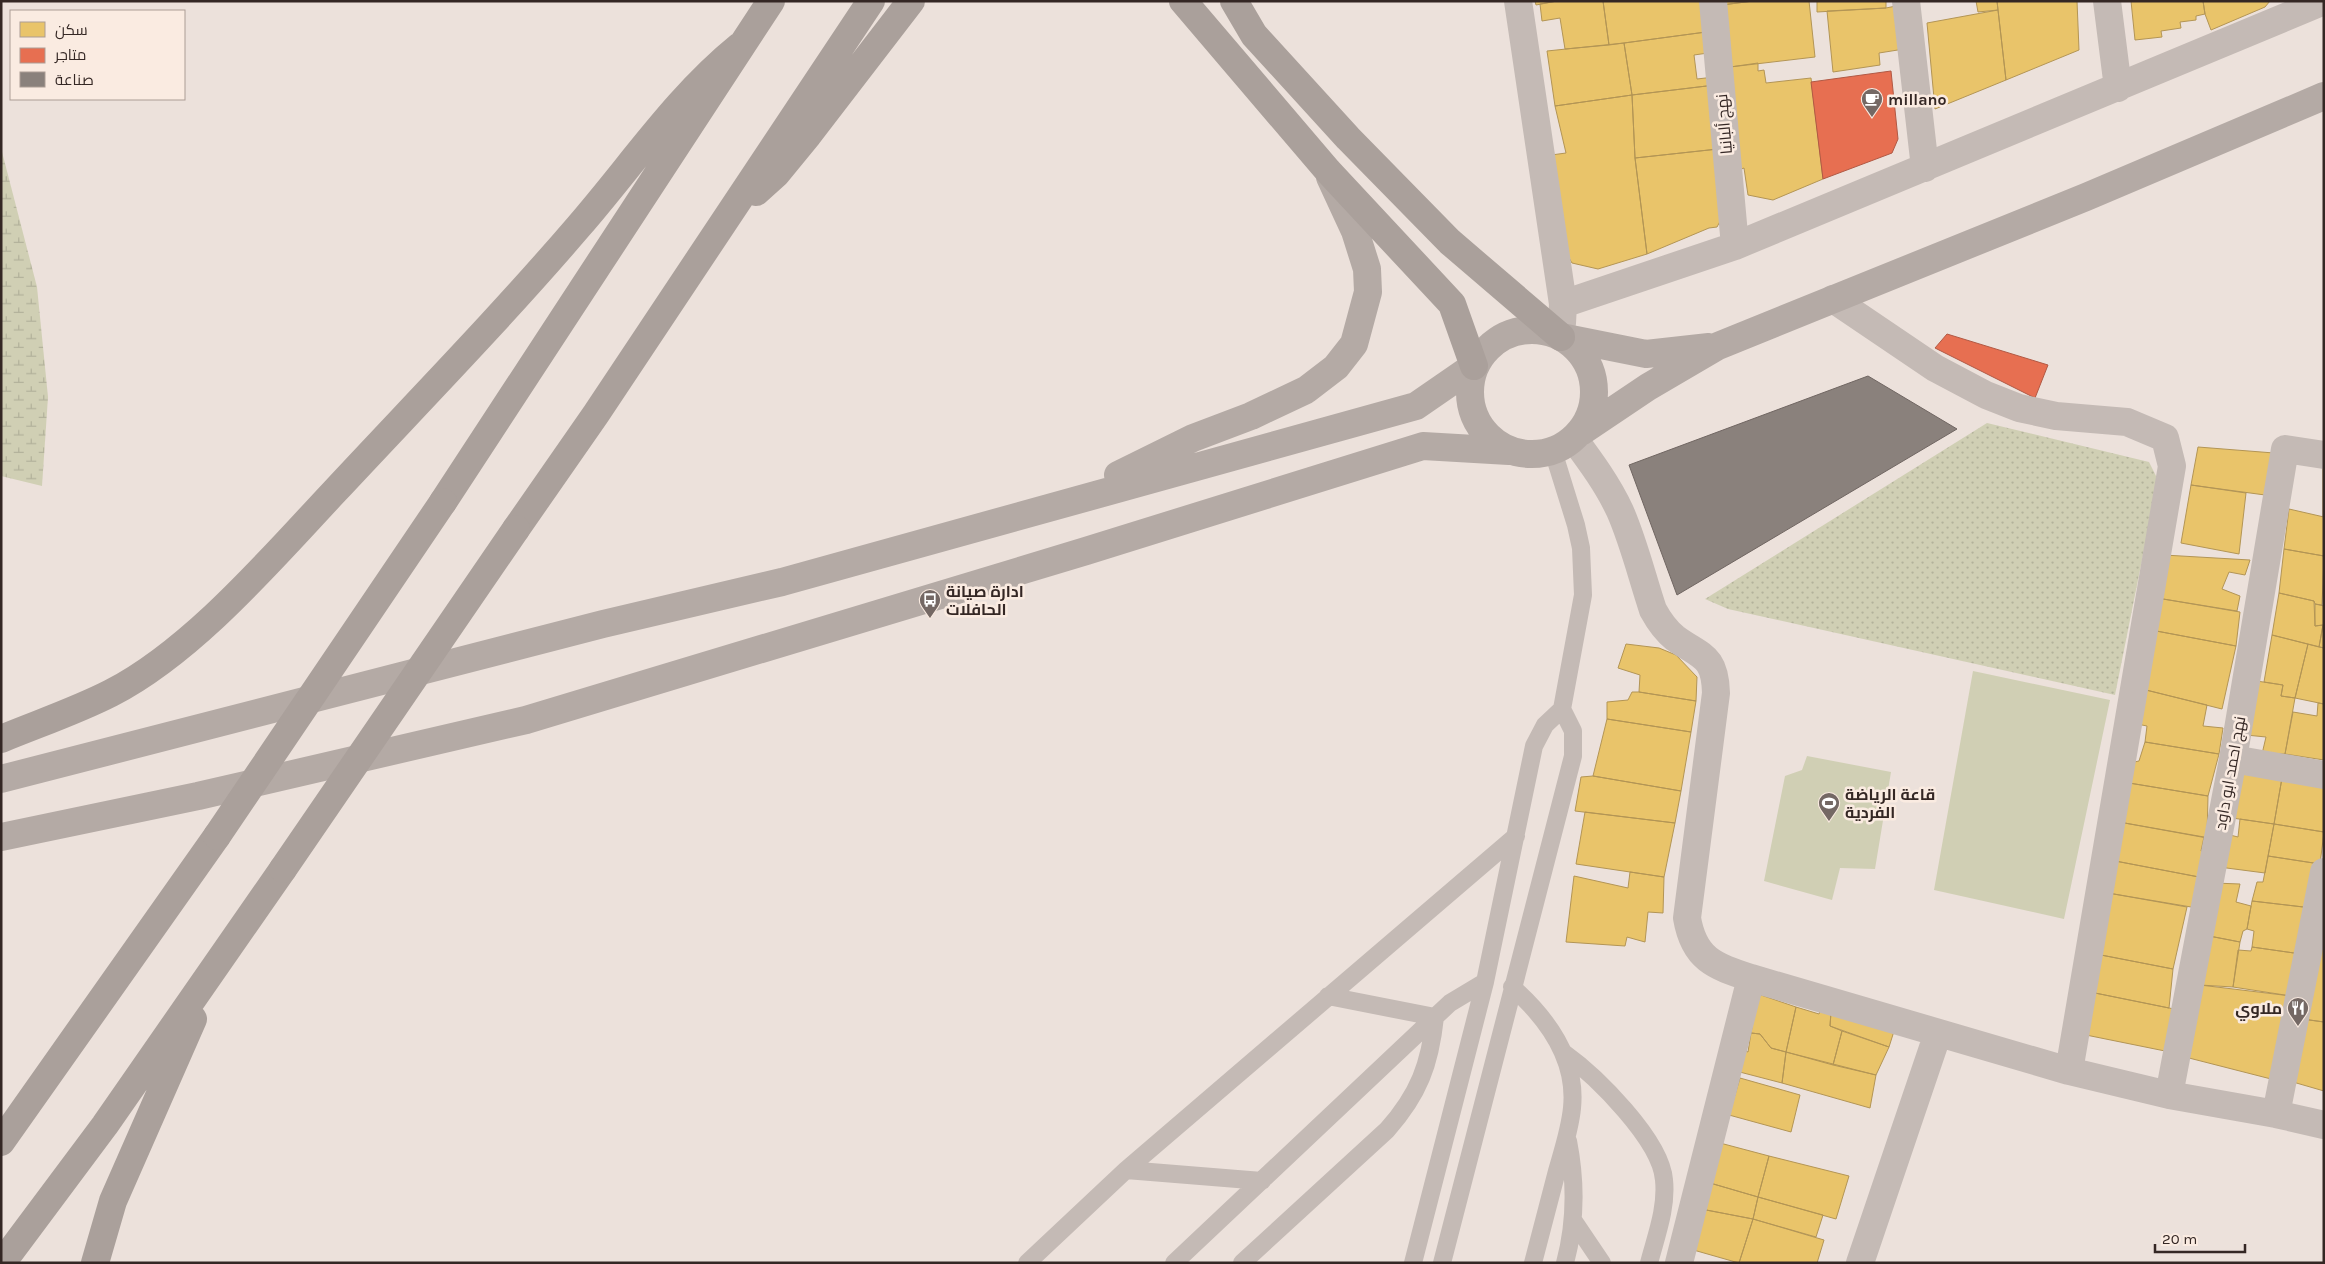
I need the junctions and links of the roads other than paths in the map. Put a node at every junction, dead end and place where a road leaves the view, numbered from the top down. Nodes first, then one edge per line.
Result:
1 (771, 1) edge
2 (871, 1) edge
3 (911, 1) edge
4 (1183, 1) edge
5 (1234, 1) edge
6 (1518, 1) edge
7 (1713, 1) edge
8 (1906, 1) edge
9 (2106, 1) edge
10 (2309, 5) edge
11 (740, 46) junction
12 (2118, 88) junction
13 (2324, 96) edge
14 (1925, 168) junction
15 (1328, 171) junction
16 (732, 208) junction
17 (1735, 246) junction
18 (1833, 299) junction
19 (1563, 304) junction
20 (1561, 337) junction
21 (1718, 346) junction
22 (1474, 366) junction
23 (1569, 441) junction
24 (1509, 451) junction
25 (2324, 455) edge
26 (1059, 504) junction
27 (1562, 709) junction
28 (1, 739) edge
29 (2233, 759) junction
30 (2324, 775) edge
31 (1, 779) edge
32 (1516, 836) junction
33 (1, 837) edge
34 (2324, 872) edge
35 (222, 954) junction
36 (1751, 978) junction
37 (1485, 982) junction
38 (1512, 987) junction
39 (1328, 996) junction
40 (1435, 1017) junction
41 (1938, 1033) junction
42 (1468, 1050) junction
43 (1564, 1054) junction
44 (1494, 1056) junction
45 (2069, 1071) junction
46 (2169, 1095) junction
47 (2276, 1114) junction
48 (2324, 1125) edge
49 (1567, 1135) junction
50 (1, 1142) edge
51 (1126, 1170) junction
52 (1262, 1180) junction
53 (1573, 1220) junction
54 (2, 1263) edge
55 (95, 1263) edge
56 (1027, 1263) edge
57 (1174, 1263) edge
58 (1242, 1263) edge
59 (1413, 1263) edge
60 (1442, 1263) edge
61 (1533, 1263) edge
62 (1565, 1263) edge
63 (1602, 1263) edge
64 (1649, 1263) edge
65 (1679, 1263) edge
66 (1860, 1263) edge

1 - 11 highway
2 - 16 highway
3 - 16 highway
4 - 15 highway
5 - 20 highway
6 - 19 street
7 - 17 street, نهج ألبانيا
8 - 14 street
9 - 12 street
10 - 12 street
11 - 28 highway
11 - 50 highway, bridge
12 - 14 street
13 - 18 main road
14 - 17 street
15 - 22 highway
15 - 26 main road
16 - 35 highway, bridge
17 - 19 street
18 - 21 main road
18 - 45 street
19 - 20 street
20 - 21 main road
20 - 22 main road
20 - 23 main road
21 - 23 main road
22 - 24 main road
22 - 26 main road
23 - 24 main road
23 - 27 lane
23 - 36 street
24 - 33 main road
25 - 29 street, نهج احمد ابو داود
26 - 31 main road
27 - 32 lane
27 - 38 lane
29 - 30 street
29 - 46 street, نهج احمد ابو داود
32 - 37 lane
32 - 39 lane
34 - 47 street
35 - 54 highway
35 - 55 highway
36 - 41 street
36 - 65 street
37 - 40 lane
37 - 42 lane
38 - 43 lane
38 - 44 lane
39 - 40 lane
39 - 51 lane
40 - 52 lane
40 - 58 lane
41 - 45 street
41 - 66 street
42 - 44 lane
42 - 59 lane
43 - 49 lane
43 - 64 lane
44 - 60 lane
45 - 46 street
46 - 47 street
47 - 48 street
49 - 53 lane
49 - 61 lane
51 - 52 lane
51 - 56 lane
52 - 57 lane
53 - 62 lane
53 - 63 lane

